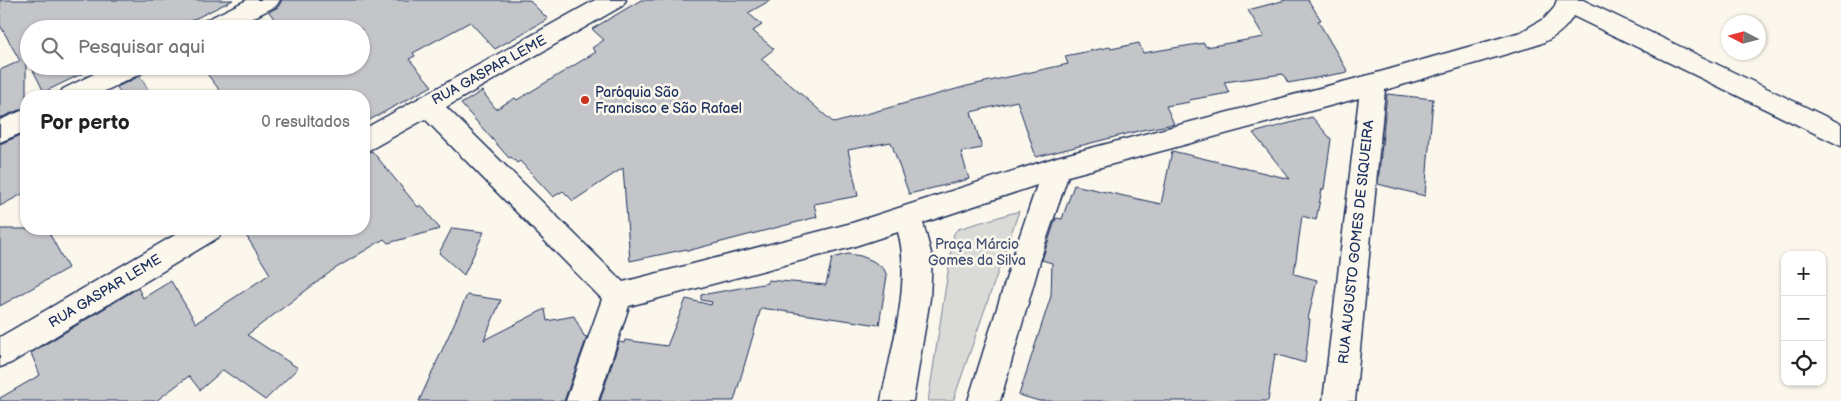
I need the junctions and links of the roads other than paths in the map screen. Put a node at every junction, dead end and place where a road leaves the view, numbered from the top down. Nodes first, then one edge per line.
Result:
1 (268, 0) edge
2 (614, 0) edge
3 (1568, 2) edge
4 (227, 20) edge
5 (115, 75) edge
6 (1374, 84) junction
7 (84, 90) edge
8 (428, 105) junction
9 (20, 122) edge
10 (0, 132) edge
11 (1841, 136) edge
12 (370, 138) edge
13 (1057, 168) junction
14 (906, 216) junction
15 (200, 235) edge
16 (618, 296) junction
17 (0, 353) edge
18 (582, 401) edge
19 (897, 401) edge
20 (984, 401) edge
21 (1339, 401) edge

1 - 4 street
2 - 8 street, RUA GASPAR LEME
3 - 6 street
3 - 11 street
5 - 7 street
6 - 13 street
6 - 21 street, RUA AUGUSTO GOMES DE SIQUEIRA
8 - 12 street, RUA GASPAR LEME
8 - 16 street
9 - 10 street
13 - 14 street
13 - 20 street
14 - 16 street
14 - 19 street
15 - 17 street, RUA GASPAR LEME
16 - 18 street

